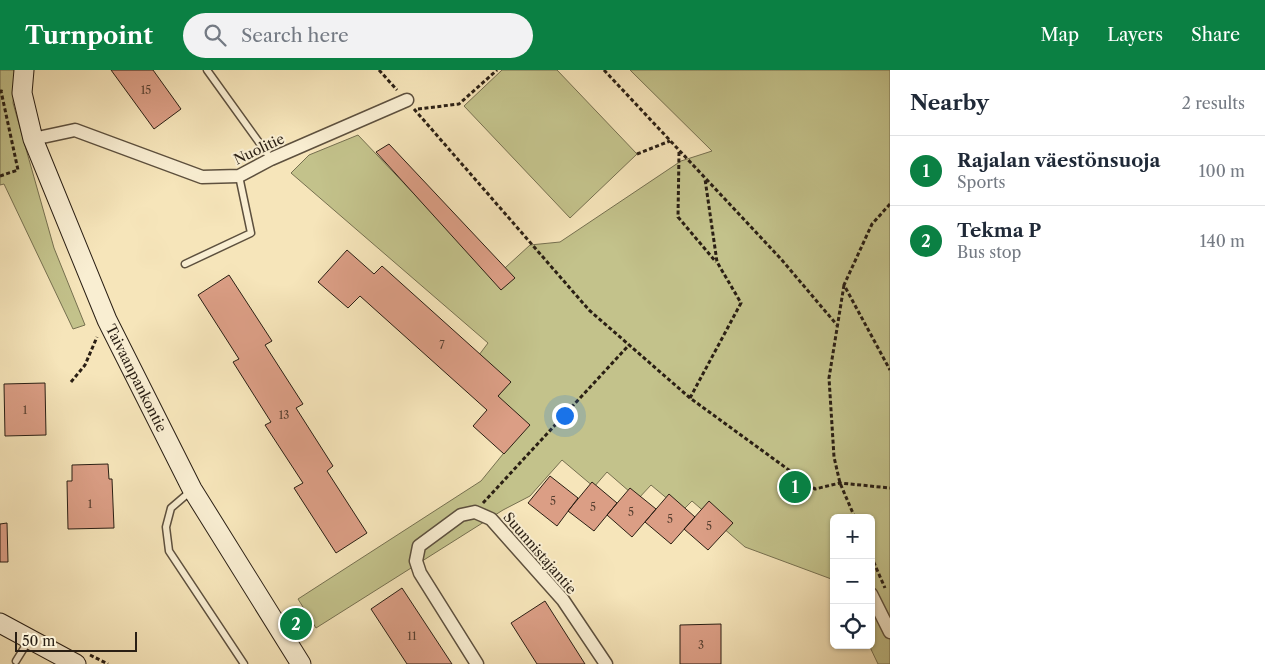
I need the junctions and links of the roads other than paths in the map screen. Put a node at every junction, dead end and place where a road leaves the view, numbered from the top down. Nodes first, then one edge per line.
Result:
1 (24, 70) edge
2 (207, 70) edge
3 (411, 105) road end
4 (33, 139) junction
5 (271, 159) junction
6 (239, 176) junction
7 (184, 264) dead end
8 (192, 489) junction
9 (875, 602) edge
10 (0, 623) edge
11 (890, 632) edge
12 (30, 639) junction
13 (16, 661) dead end
14 (76, 664) edge
15 (244, 664) edge
16 (301, 664) edge
17 (477, 664) edge
18 (606, 664) edge

1 - 4 street, Taivaanpankontie
2 - 5 lane
3 - 5 street, Nuolitie
4 - 6 street, Nuolitie
4 - 8 street, Taivaanpankontie
5 - 6 street, Nuolitie
6 - 7 lane
8 - 15 lane
8 - 16 street, Taivaanpankontie
9 - 11 street
10 - 12 street
12 - 13 lane
12 - 14 street
17 - 18 street, Suunnistajantie

